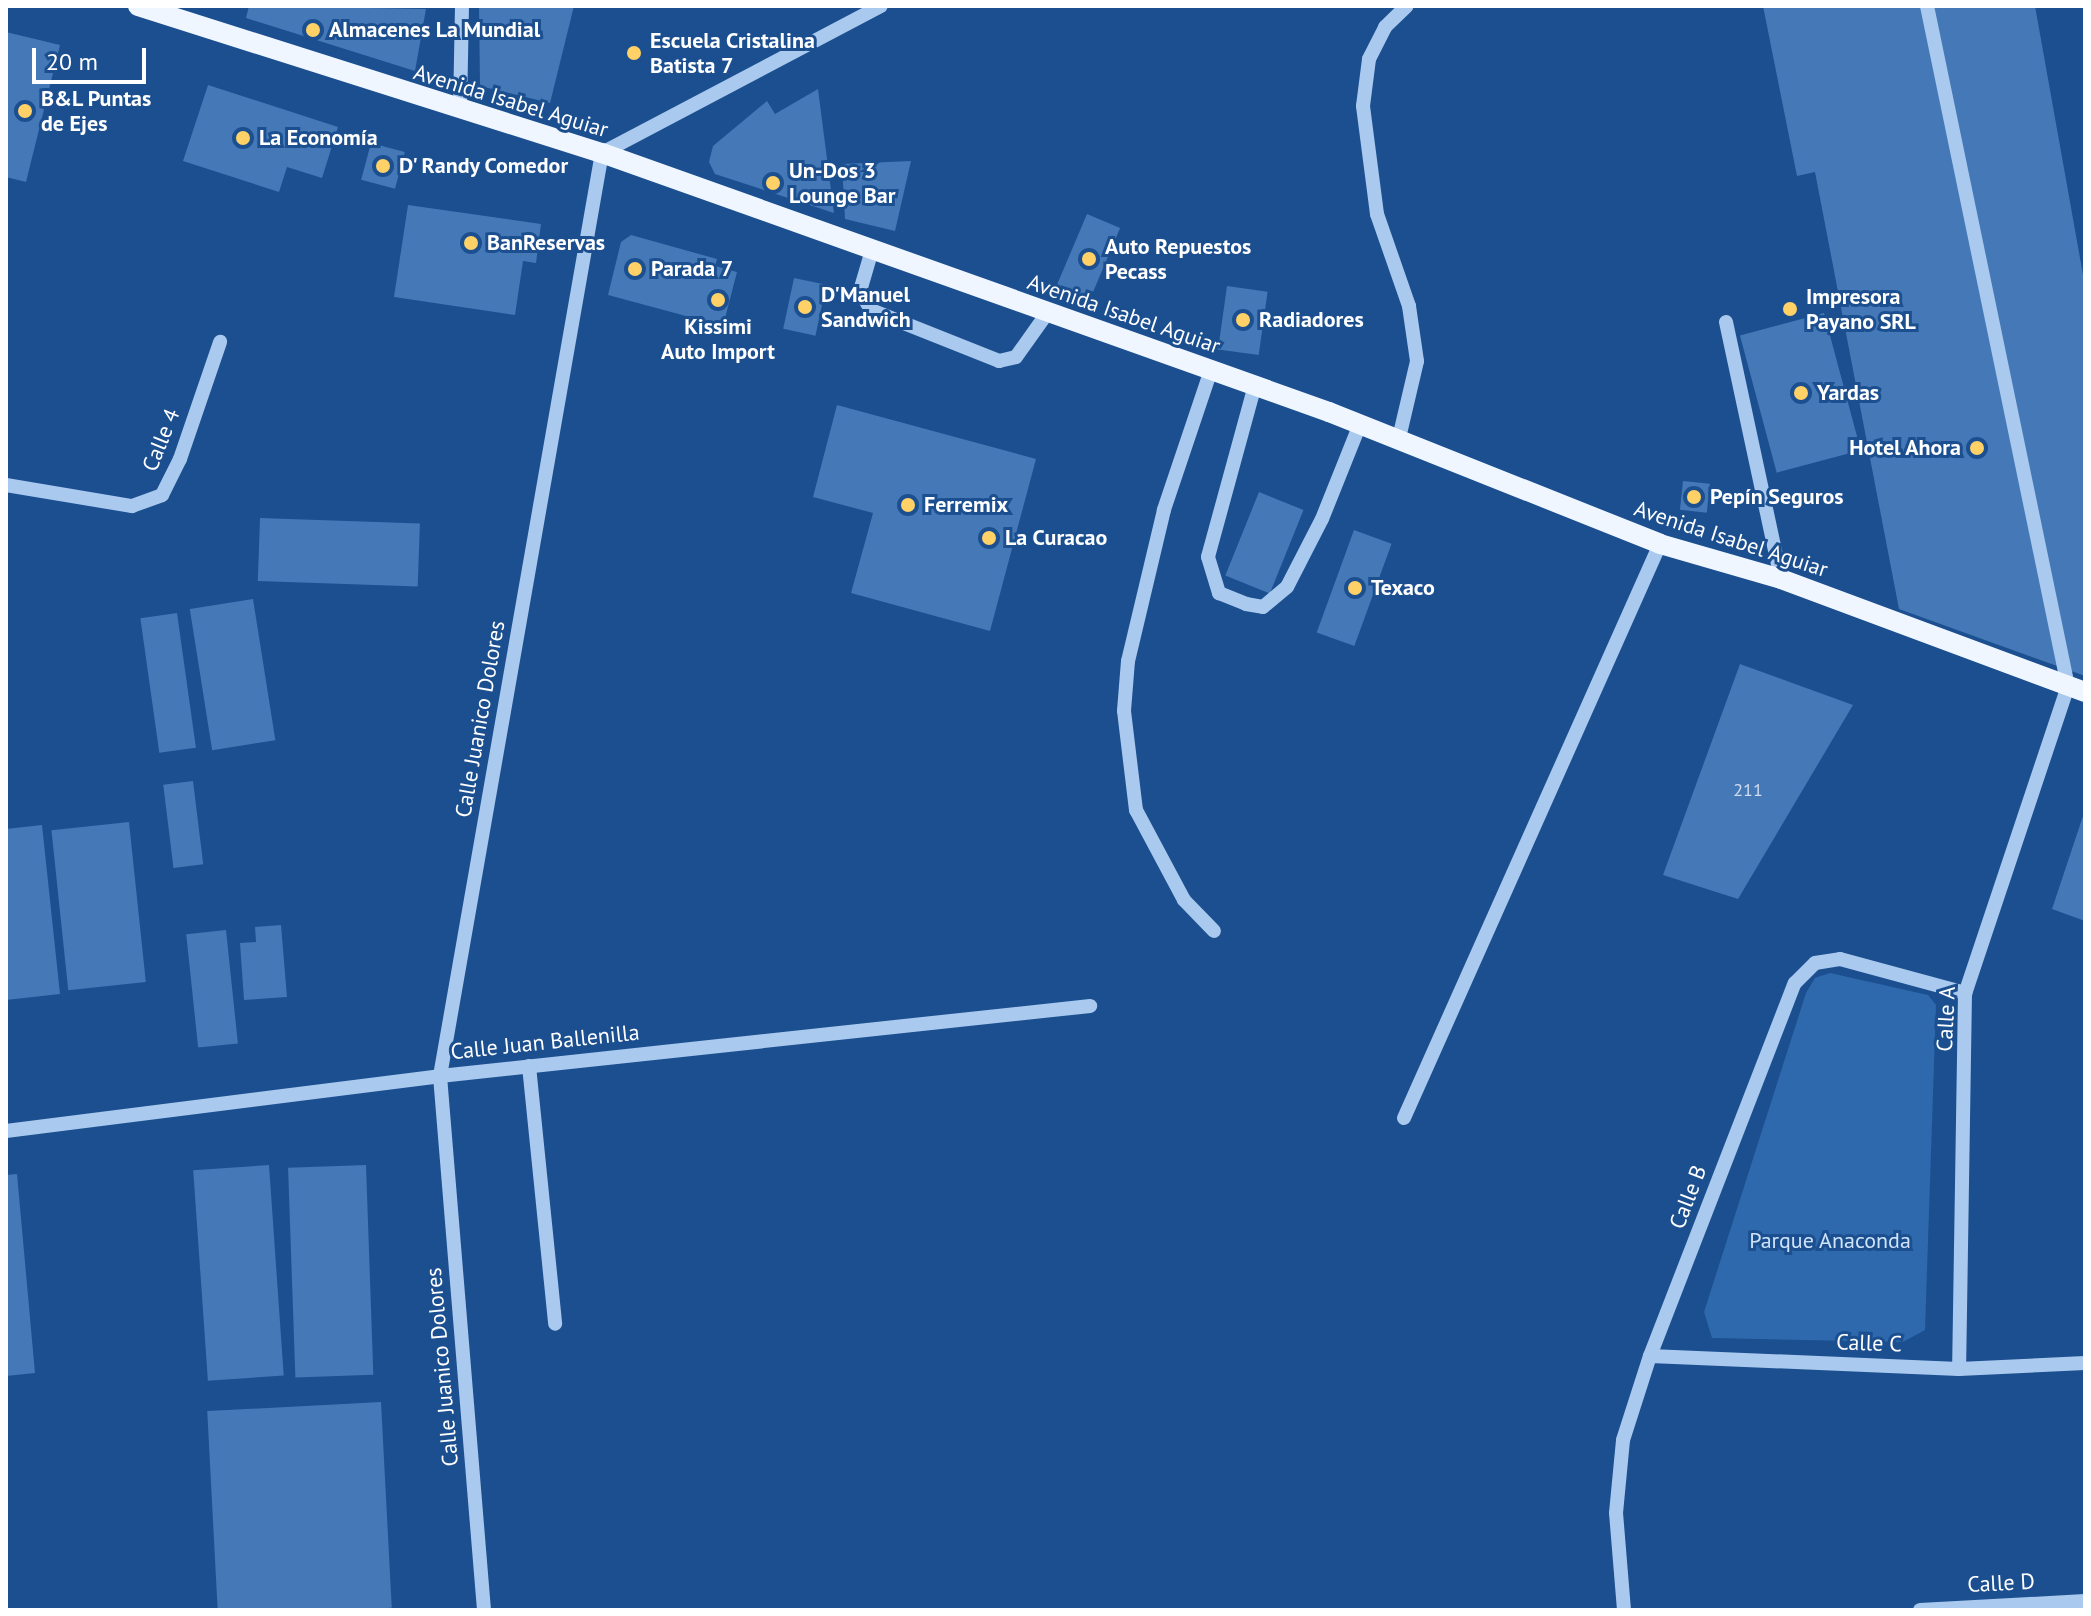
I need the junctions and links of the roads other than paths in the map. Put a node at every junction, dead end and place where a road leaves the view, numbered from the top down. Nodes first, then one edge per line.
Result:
1 (138, 6) edge
2 (462, 6) edge
3 (881, 6) edge
4 (1407, 6) edge
5 (1927, 6) edge
6 (191, 14) edge
7 (460, 110) junction
8 (602, 153) junction
9 (872, 250) junction
10 (1048, 312) junction
11 (1726, 322) dead end
12 (220, 342) dead end
13 (1211, 370) junction
14 (1255, 385) junction
15 (1360, 424) junction
16 (1399, 438) junction
17 (6, 485) edge
18 (1660, 544) junction
19 (1781, 579) junction
20 (2076, 689) edge
21 (1214, 931) dead end
22 (1965, 993) junction
23 (1090, 1006) dead end
24 (529, 1066) junction
25 (440, 1076) junction
26 (1404, 1118) dead end
27 (6, 1131) edge
28 (555, 1324) dead end
29 (1650, 1356) junction
30 (2085, 1363) edge
31 (1959, 1369) junction
32 (2085, 1601) edge
33 (484, 1610) edge
34 (1624, 1610) edge
35 (1920, 1610) edge

1 - 6 main road, Avenida Isabel Aguiar
2 - 7 street
3 - 8 street
4 - 16 street
5 - 20 street
6 - 7 main road, Avenida Isabel Aguiar
7 - 8 main road, Avenida Isabel Aguiar
8 - 9 main road, Avenida Isabel Aguiar
8 - 25 street, Calle Juanico Dolores
9 - 10 main road, Avenida Isabel Aguiar
9 - 10 street
10 - 13 main road, Avenida Isabel Aguiar
11 - 19 street
12 - 17 street, Calle 4
13 - 14 main road, Avenida Isabel Aguiar
13 - 21 street
14 - 15 main road, Avenida Isabel Aguiar
14 - 15 street
15 - 16 main road, Avenida Isabel Aguiar
16 - 18 main road, Avenida Isabel Aguiar
18 - 19 main road, Avenida Isabel Aguiar
18 - 26 street
19 - 20 main road, Avenida Isabel Aguiar
20 - 22 street, Calle A
22 - 29 street, Calle B
22 - 31 street, Calle A
23 - 24 street, Calle Juan Ballenilla
24 - 25 street, Calle Juan Ballenilla
24 - 28 street
25 - 27 street, Calle Juan Ballenilla
25 - 33 street, Calle Juanico Dolores
29 - 31 street, Calle C
29 - 34 street, Calle B
30 - 31 street, Calle C
32 - 35 street, Calle D

